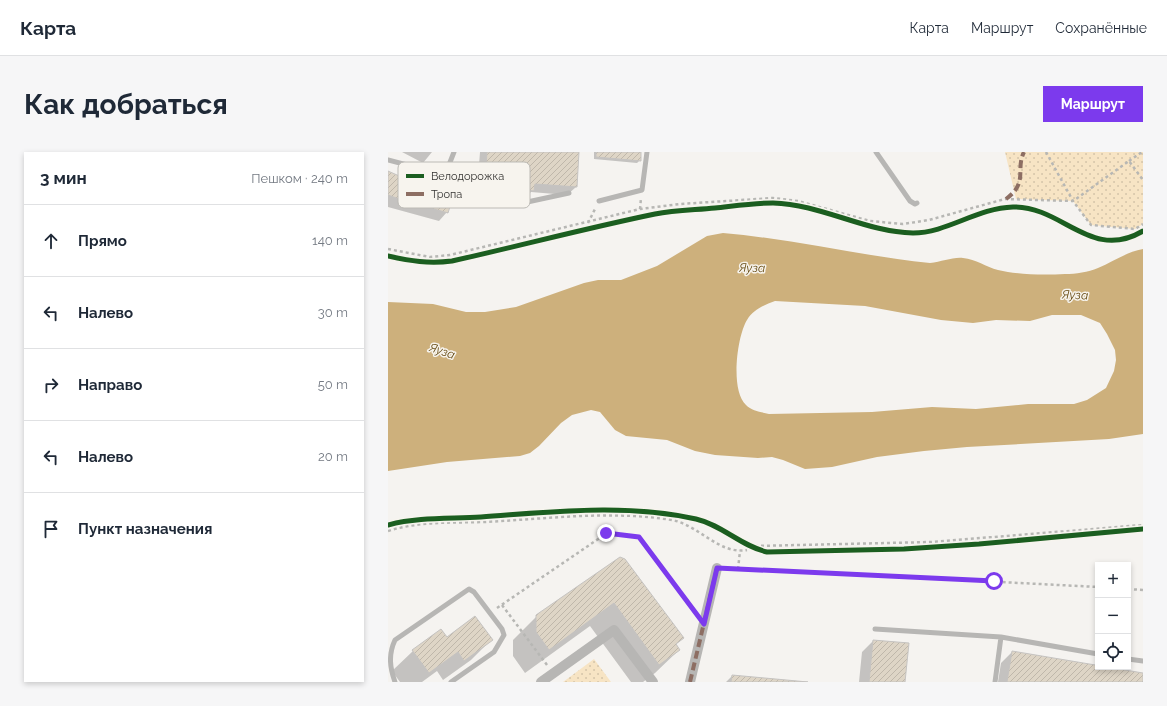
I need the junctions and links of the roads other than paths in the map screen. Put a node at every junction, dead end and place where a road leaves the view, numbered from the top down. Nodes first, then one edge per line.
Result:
1 (454, 152) edge
2 (646, 152) edge
3 (876, 152) edge
4 (388, 160) edge
5 (451, 162) edge
6 (398, 163) edge
7 (569, 193) dead end
8 (530, 201) edge
9 (599, 201) road end
10 (917, 203) dead end
11 (717, 568) road end
12 (875, 629) dead end
13 (1001, 637) junction
14 (1095, 653) edge
15 (1131, 659) edge
16 (1143, 661) edge
17 (395, 682) edge
18 (450, 682) edge
19 (541, 682) edge
20 (652, 682) edge
21 (690, 682) edge
22 (995, 682) edge

1 - 5 lane
2 - 9 lane
3 - 10 lane
4 - 6 lane
7 - 8 lane
11 - 21 street
12 - 13 lane
13 - 14 lane
13 - 22 lane
15 - 16 lane
17 - 18 lane
19 - 20 street

